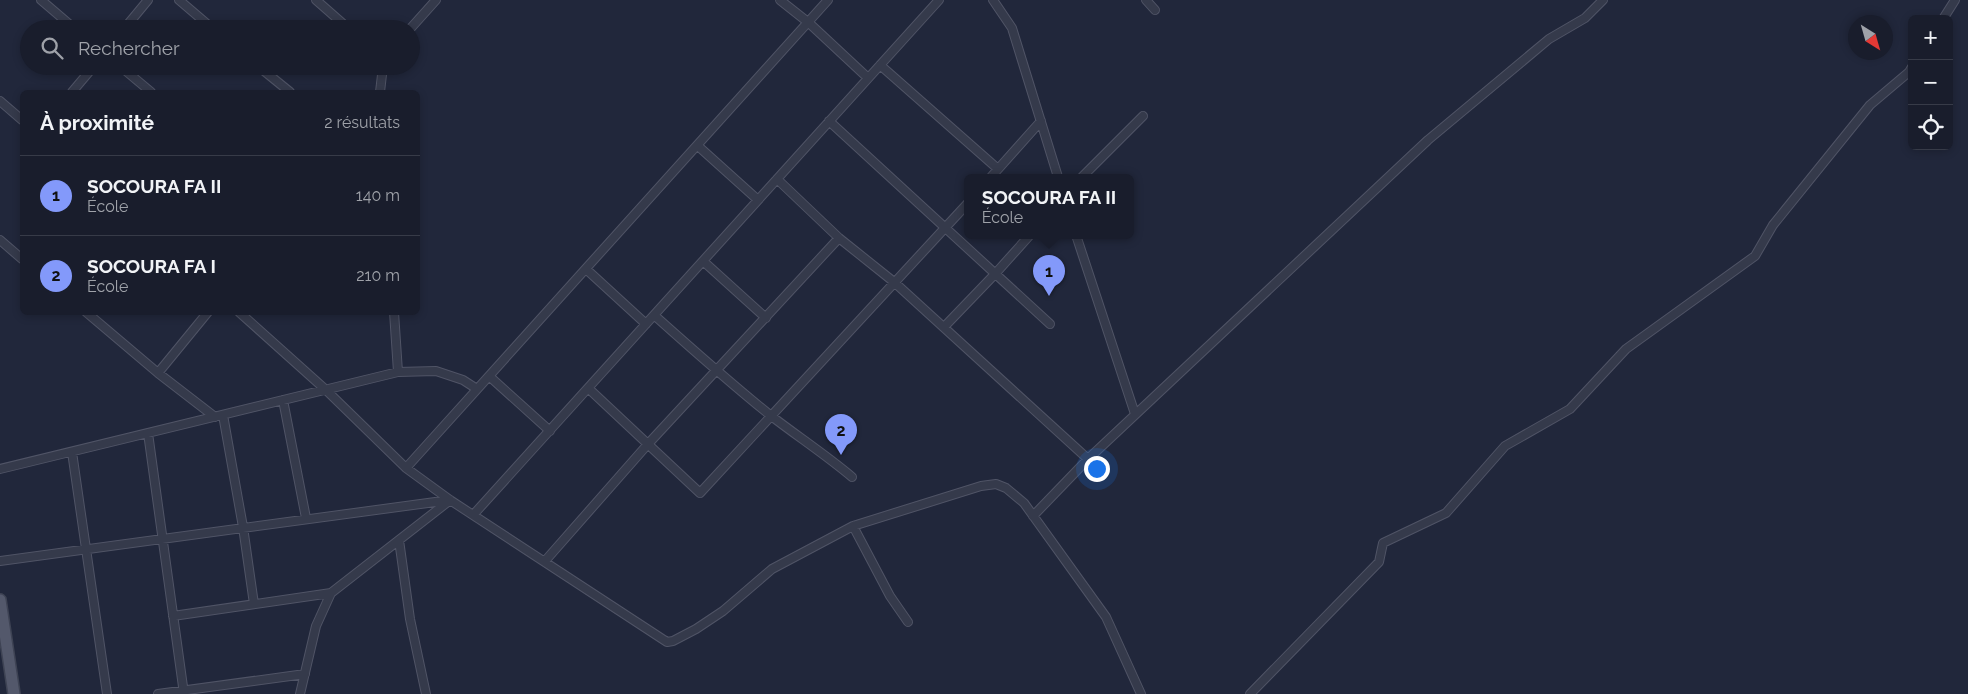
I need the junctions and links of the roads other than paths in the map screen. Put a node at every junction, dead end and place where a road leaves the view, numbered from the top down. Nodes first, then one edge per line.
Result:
1 (41, 0) edge
2 (148, 0) edge
3 (179, 0) edge
4 (316, 0) edge
5 (436, 0) edge
6 (780, 0) edge
7 (828, 0) edge
8 (939, 0) edge
9 (993, 0) edge
10 (1146, 0) edge
11 (1603, 0) edge
12 (1955, 0) edge
13 (1155, 10) dead end
14 (1946, 15) edge
15 (64, 20) edge
16 (131, 20) edge
17 (202, 20) edge
18 (339, 20) edge
19 (418, 20) edge
20 (809, 23) junction
21 (880, 65) junction
22 (1908, 72) edge
23 (86, 75) edge
24 (131, 75) edge
25 (269, 75) edge
26 (382, 75) edge
27 (868, 78) junction
28 (74, 90) edge
29 (150, 90) edge
30 (288, 90) edge
31 (380, 90) edge
32 (0, 101) edge
33 (1143, 116) dead end
34 (20, 118) edge
35 (829, 121) junction
36 (1041, 121) junction
37 (698, 146) junction
38 (998, 169) junction
39 (993, 174) edge
40 (1057, 174) edge
41 (1085, 174) edge
42 (777, 179) junction
43 (758, 200) junction
44 (964, 207) edge
45 (945, 228) junction
46 (839, 238) junction
47 (1026, 239) edge
48 (1077, 239) edge
49 (0, 240) edge
50 (20, 257) edge
51 (703, 261) junction
52 (586, 269) junction
53 (995, 274) junction
54 (894, 282) junction
55 (90, 315) edge
56 (206, 315) edge
57 (242, 315) edge
58 (394, 315) edge
59 (654, 316) junction
60 (766, 318) junction
61 (646, 324) junction
62 (1050, 324) dead end
63 (944, 327) junction
64 (398, 372) junction
65 (718, 372) junction
66 (158, 373) junction
67 (489, 376) junction
68 (588, 388) junction
69 (477, 389) junction
70 (326, 390) junction
71 (283, 400) junction
72 (1135, 414) junction
73 (771, 415) junction
74 (219, 416) junction
75 (550, 431) junction
76 (148, 433) junction
77 (648, 444) junction
78 (72, 452) junction
79 (1088, 458) junction
80 (406, 468) junction
81 (0, 470) edge
82 (852, 477) dead end
83 (450, 500) junction
84 (474, 514) junction
85 (1033, 516) junction
86 (306, 518) junction
87 (852, 526) junction
88 (243, 527) junction
89 (162, 538) junction
90 (399, 540) junction
91 (86, 549) junction
92 (0, 561) edge
93 (545, 561) junction
94 (331, 593) junction
95 (0, 600) edge
96 (254, 604) junction
97 (173, 616) junction
98 (908, 622) dead end
99 (304, 674) junction
100 (184, 692) edge
101 (14, 694) edge
102 (107, 694) edge
103 (158, 694) edge
104 (300, 694) edge
105 (426, 694) edge
106 (1141, 694) edge
107 (1250, 694) edge

1 - 15 street
2 - 16 street
3 - 17 street
4 - 18 street
5 - 19 street
6 - 20 street
7 - 20 street
8 - 21 street
9 - 36 street
10 - 13 street
11 - 72 street
12 - 14 street
20 - 27 street
20 - 37 street
21 - 27 street
21 - 38 street
22 - 107 street
23 - 28 street
24 - 29 street
25 - 30 street
26 - 31 street
27 - 35 street
32 - 34 street
33 - 41 street
35 - 42 street
35 - 45 street
36 - 38 street
36 - 40 street
37 - 43 street
37 - 52 street
38 - 39 street
42 - 43 street
42 - 46 street
43 - 51 street
44 - 45 street
45 - 53 street
45 - 54 street
46 - 54 street
46 - 60 street
47 - 53 street
48 - 72 street
49 - 50 street
51 - 59 street
51 - 60 street
52 - 61 street
52 - 67 street
53 - 62 street
53 - 63 street
54 - 63 street
54 - 73 street
55 - 66 street
56 - 66 street
57 - 70 street
58 - 64 street
59 - 61 street
59 - 65 street
60 - 65 street
61 - 68 street
63 - 79 street
64 - 69 street
64 - 70 street
65 - 73 street
65 - 77 street
66 - 74 street
67 - 69 street
67 - 75 street
68 - 75 street
68 - 77 street
69 - 80 street
70 - 71 street
70 - 80 street
71 - 74 street
71 - 86 street
72 - 79 street
73 - 77 street
73 - 82 street
74 - 76 street
74 - 88 street
75 - 84 street
76 - 78 street
76 - 89 street
77 - 93 street
78 - 81 street
78 - 91 street
79 - 85 street
80 - 83 street
83 - 84 street
83 - 86 street
83 - 90 street
84 - 93 street
85 - 87 street
85 - 106 street
86 - 88 street
87 - 93 street
87 - 98 street
88 - 89 street
88 - 96 street
89 - 91 street
89 - 97 street
90 - 94 street
90 - 105 street
91 - 92 street
91 - 102 street
94 - 96 street
94 - 99 street
95 - 101 main road
96 - 97 street
97 - 100 street
99 - 100 street
99 - 104 street
100 - 103 street

